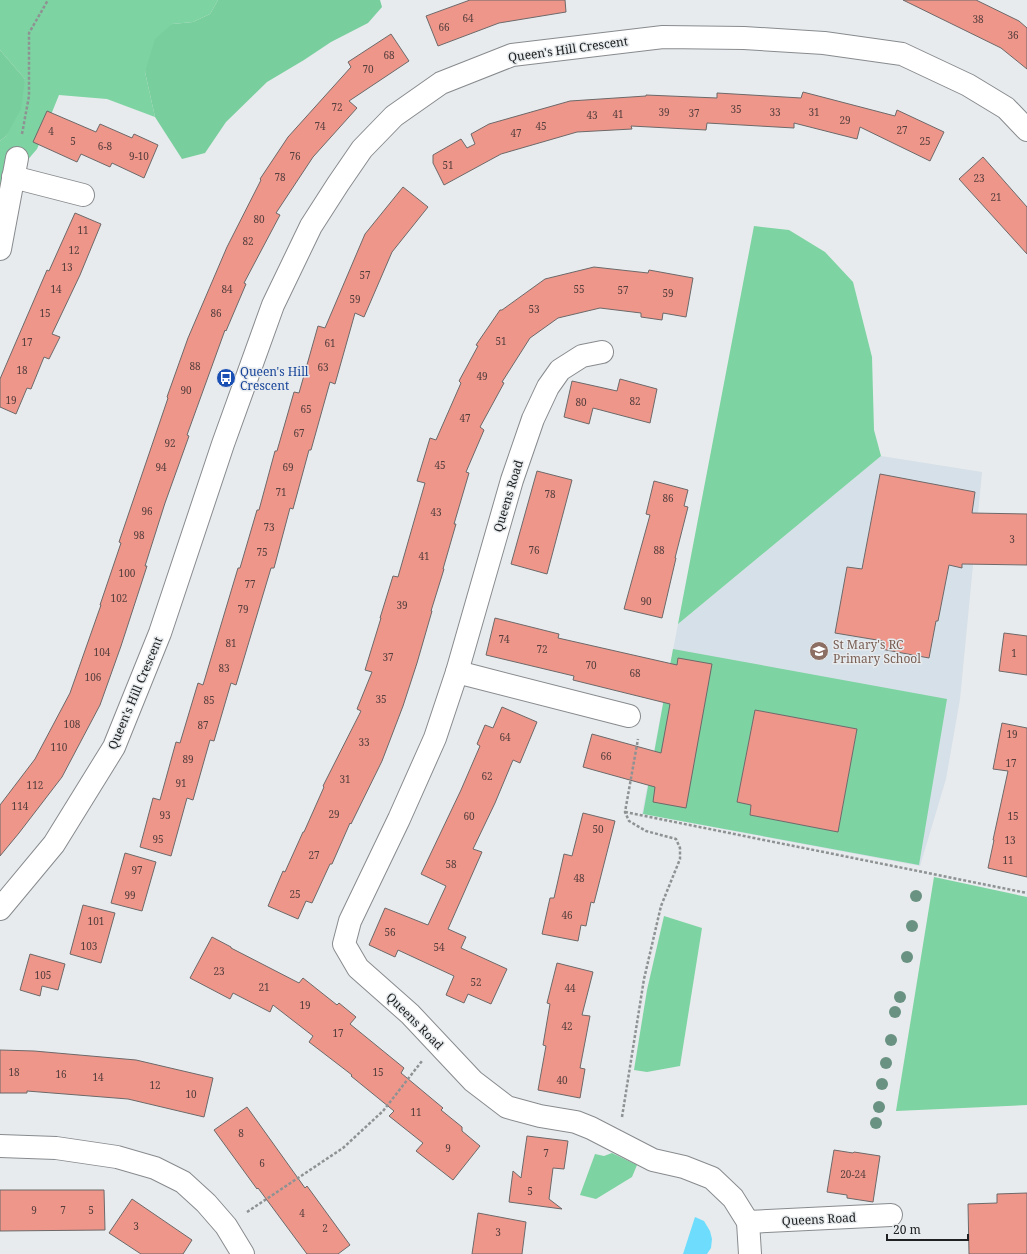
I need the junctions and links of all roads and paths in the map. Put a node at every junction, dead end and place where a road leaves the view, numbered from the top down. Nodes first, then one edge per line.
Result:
1 (48, 0) edge
2 (1027, 130) edge
3 (15, 168) junction
4 (83, 195) dead end
5 (0, 249) edge
6 (602, 352) dead end
7 (457, 672) junction
8 (628, 716) joint
9 (625, 812) junction
10 (1027, 893) edge
11 (0, 909) edge
12 (436, 1042) junction
13 (618, 1142) junction
14 (0, 1146) edge
15 (891, 1215) dead end
16 (748, 1222) junction
17 (226, 1226) junction
18 (243, 1254) edge
19 (750, 1254) edge

1 - 3 path
2 - 11 street, Queen's Hill Crescent
3 - 4 street
3 - 5 street
6 - 7 street, Queens Road
7 - 8 street
7 - 12 street, Queens Road
8 - 9 path
9 - 10 path
9 - 13 path
12 - 13 street, Queens Road
12 - 17 path
13 - 16 street, Queens Road
14 - 17 street
15 - 16 street, Queens Road
16 - 19 street, Queens Road
17 - 18 street

